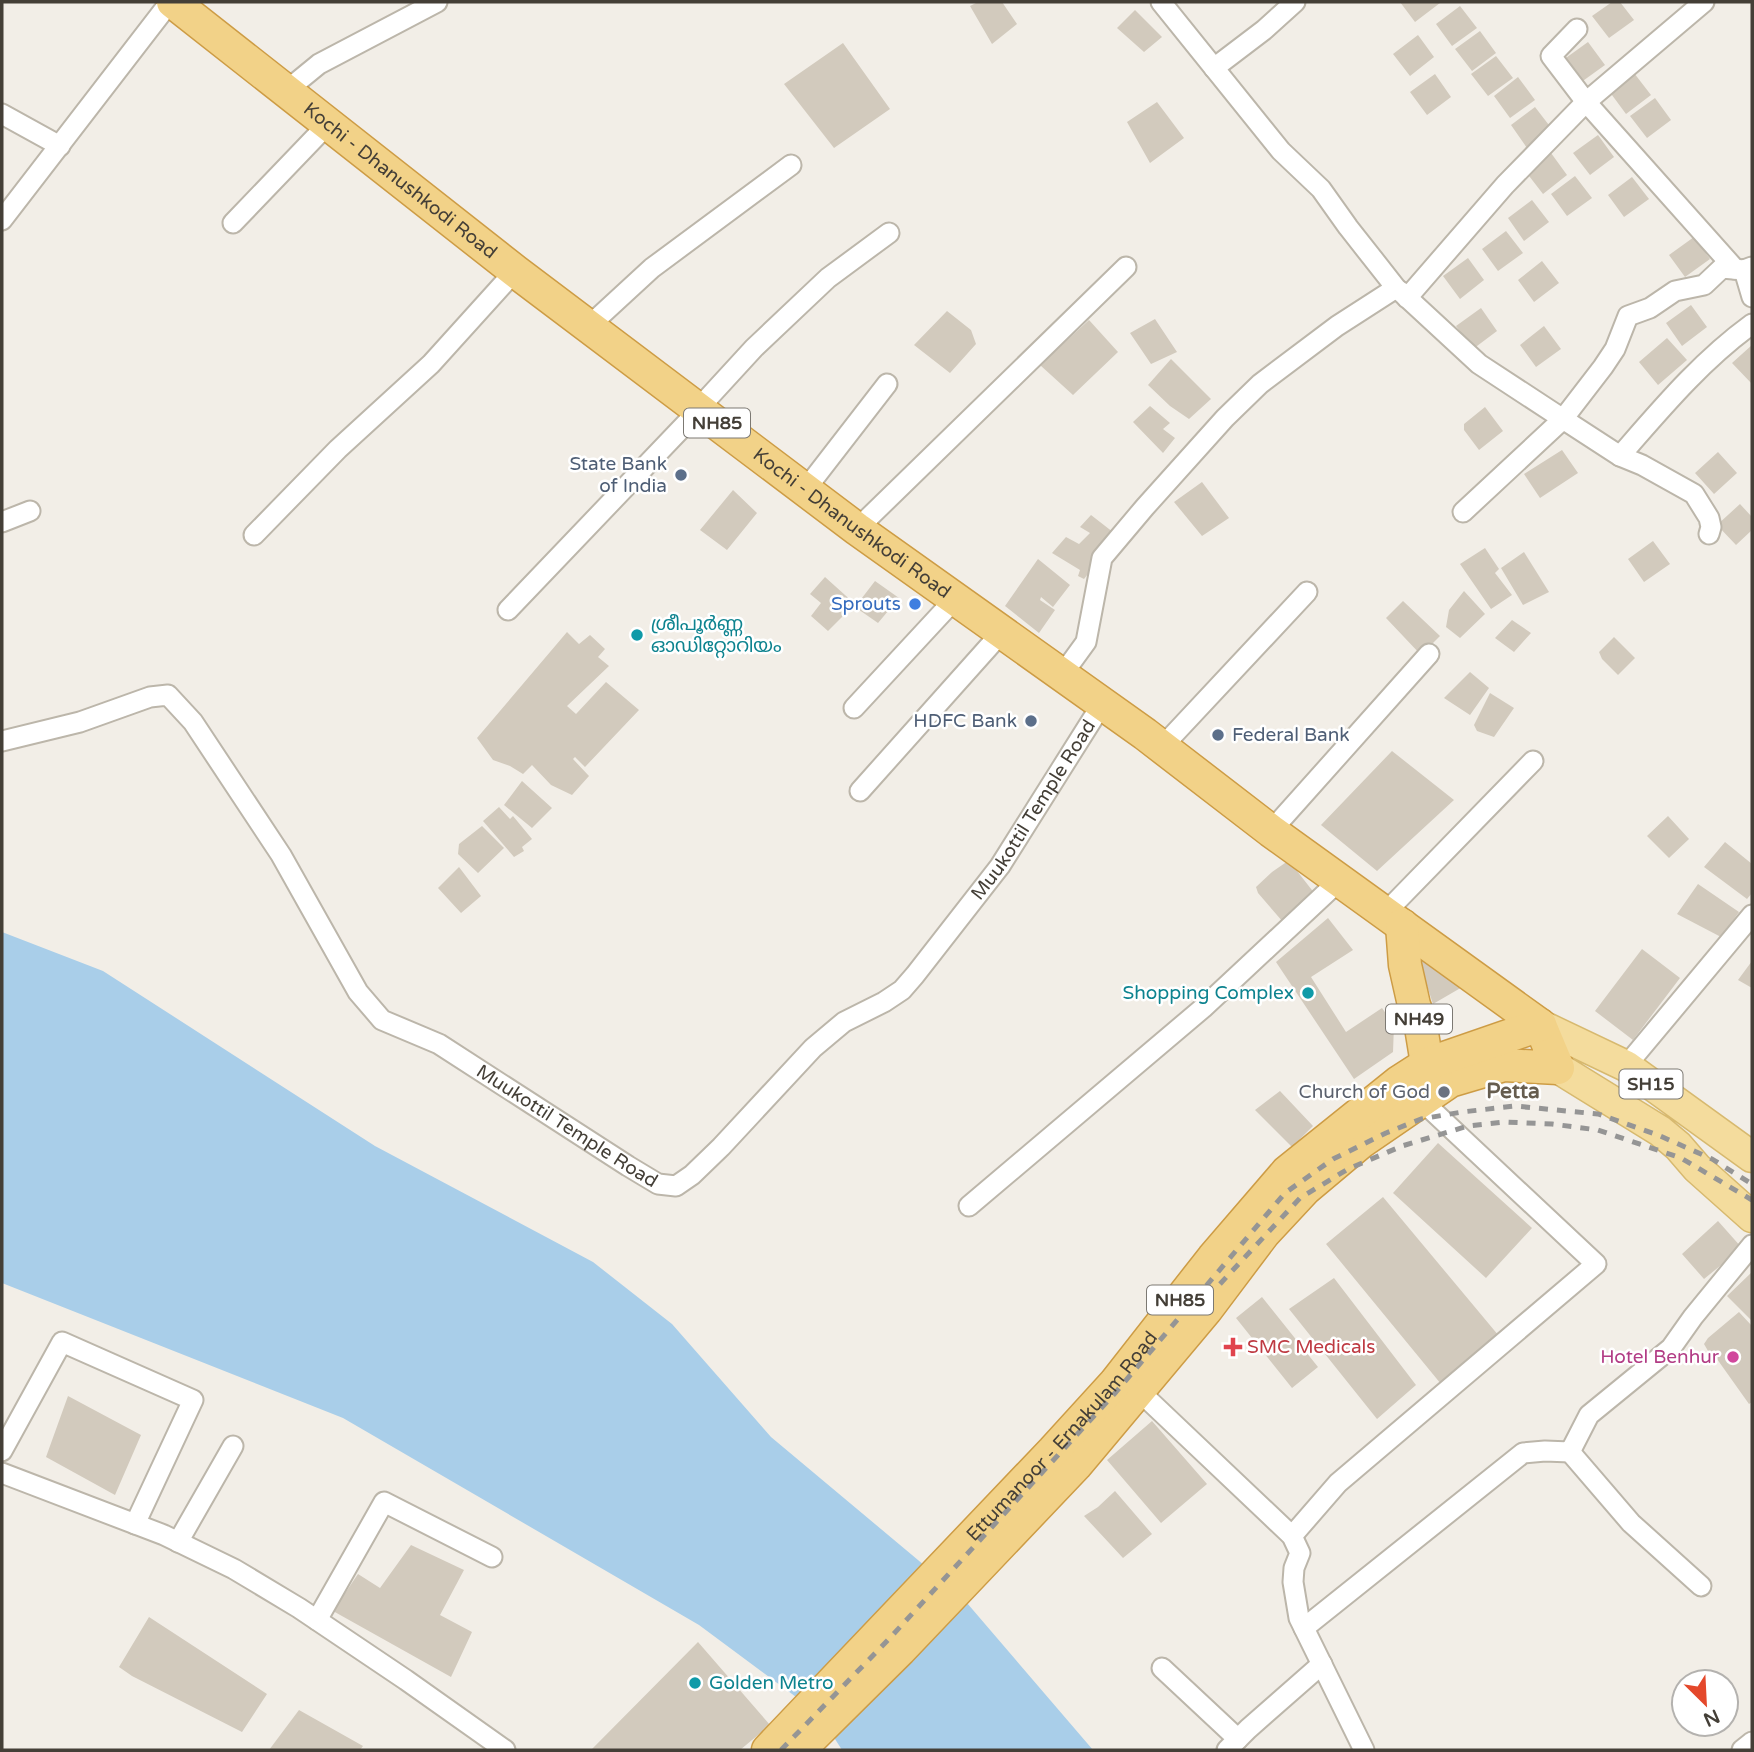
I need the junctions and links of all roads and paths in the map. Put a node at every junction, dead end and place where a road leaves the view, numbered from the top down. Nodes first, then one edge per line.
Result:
1 (171, 2) edge
2 (437, 2) edge
3 (1161, 2) edge
4 (1295, 2) edge
5 (1704, 2) edge
6 (1577, 29) dead end
7 (1214, 68) junction
8 (286, 91) junction
9 (1586, 102) junction
10 (2, 114) edge
11 (328, 124) junction
12 (60, 146) junction
13 (791, 165) dead end
14 (2, 220) edge
15 (233, 223) dead end
16 (889, 233) dead end
17 (1126, 267) dead end
18 (1744, 269) edge
19 (515, 271) junction
20 (1402, 293) junction
21 (1752, 297) edge
22 (1752, 324) edge
23 (589, 326) junction
24 (887, 384) dead end
25 (699, 410) junction
26 (1563, 419) junction
27 (1619, 456) junction
28 (806, 490) junction
29 (30, 511) dead end
30 (1463, 512) dead end
31 (2, 522) edge
32 (857, 529) junction
33 (1709, 534) dead end
34 (254, 535) dead end
35 (1307, 592) dead end
36 (955, 599) junction
37 (508, 610) dead end
38 (1002, 632) junction
39 (1429, 654) dead end
40 (1062, 676) junction
41 (1102, 704) junction
42 (854, 708) dead end
43 (2, 741) edge
44 (1161, 747) junction
45 (1533, 761) dead end
46 (860, 790) dead end
47 (1271, 831) junction
48 (1340, 880) junction
49 (1752, 915) edge
50 (1397, 928) junction
51 (1540, 1025) junction
52 (1626, 1066) junction
53 (1558, 1068) junction
54 (1430, 1084) junction
55 (1752, 1157) edge
56 (970, 1206) dead end
57 (1752, 1217) edge
58 (1752, 1245) edge
59 (1139, 1391) junction
60 (233, 1446) dead end
61 (2, 1451) edge
62 (1570, 1452) junction
63 (1064, 1458) junction
64 (2, 1473) edge
65 (1024, 1500) junction
66 (135, 1524) junction
67 (1292, 1536) junction
68 (178, 1542) junction
69 (492, 1557) dead end
70 (1700, 1586) dead end
71 (317, 1620) junction
72 (1304, 1628) junction
73 (1322, 1664) junction
74 (1162, 1668) dead end
75 (1752, 1742) edge
76 (1232, 1745) edge
77 (506, 1750) edge
78 (768, 1750) edge
79 (799, 1750) edge
80 (1364, 1750) edge
81 (1742, 1750) edge

1 - 8 highway, Kochi - Dhanushkodi Road / NH85
1 - 12 street
2 - 8 street
3 - 7 street
4 - 7 street
5 - 9 street
6 - 9 street
7 - 20 street
8 - 11 highway, Kochi - Dhanushkodi Road / NH85
9 - 18 street
9 - 20 street
10 - 12 street
11 - 15 street
11 - 19 highway, Kochi - Dhanushkodi Road / NH85
12 - 14 street
13 - 23 street
16 - 25 street
17 - 32 street
18 - 21 street
18 - 26 street
19 - 23 highway, Kochi - Dhanushkodi Road / NH85
19 - 34 street
20 - 26 street
20 - 40 street
22 - 27 street
23 - 25 highway, Kochi - Dhanushkodi Road / NH85
24 - 28 street
25 - 28 highway, Kochi - Dhanushkodi Road / NH85
25 - 37 street
26 - 27 street
26 - 30 street
27 - 33 street
28 - 32 highway, Kochi - Dhanushkodi Road / NH85
29 - 31 street
32 - 36 highway, Kochi - Dhanushkodi Road / NH85
35 - 44 street
36 - 38 highway, Kochi - Dhanushkodi Road / NH85
36 - 42 street
38 - 40 highway, Kochi - Dhanushkodi Road / NH85
38 - 46 street
39 - 47 street
40 - 41 highway, Kochi - Dhanushkodi Road / NH85
41 - 43 street, Muukottil Temple Road
41 - 44 highway, Kochi - Dhanushkodi Road / NH85
44 - 47 highway, Kochi - Dhanushkodi Road / NH85
45 - 50 street
47 - 48 highway, Kochi - Dhanushkodi Road
48 - 50 highway, Kochi - Dhanushkodi Road
48 - 56 street
49 - 52 street
50 - 51 highway, Kochi - Dhanushkodi Road
50 - 54 highway, NH49 / NH49
51 - 52 main road, SH15
51 - 53 highway
51 - 54 highway, Ettumanoor - Ernakulam Road / NH85
52 - 55 main road, SH15
53 - 54 highway
53 - 57 main road
54 - 59 highway
54 - 63 highway, Ettumanoor - Ernakulam Road / NH85
54 - 67 street
58 - 62 street
59 - 63 highway
59 - 67 street
60 - 68 street
61 - 66 street
62 - 70 street
62 - 72 street
63 - 65 highway, Ettumanoor - Ernakulam Road / NH85
64 - 66 street
65 - 78 highway, Ettumanoor - Ernakulam Road / NH85
65 - 79 highway
66 - 68 street
67 - 72 street
68 - 71 street
69 - 71 street
71 - 77 street
72 - 73 street
73 - 76 street
73 - 80 street
74 - 76 street
75 - 81 street

